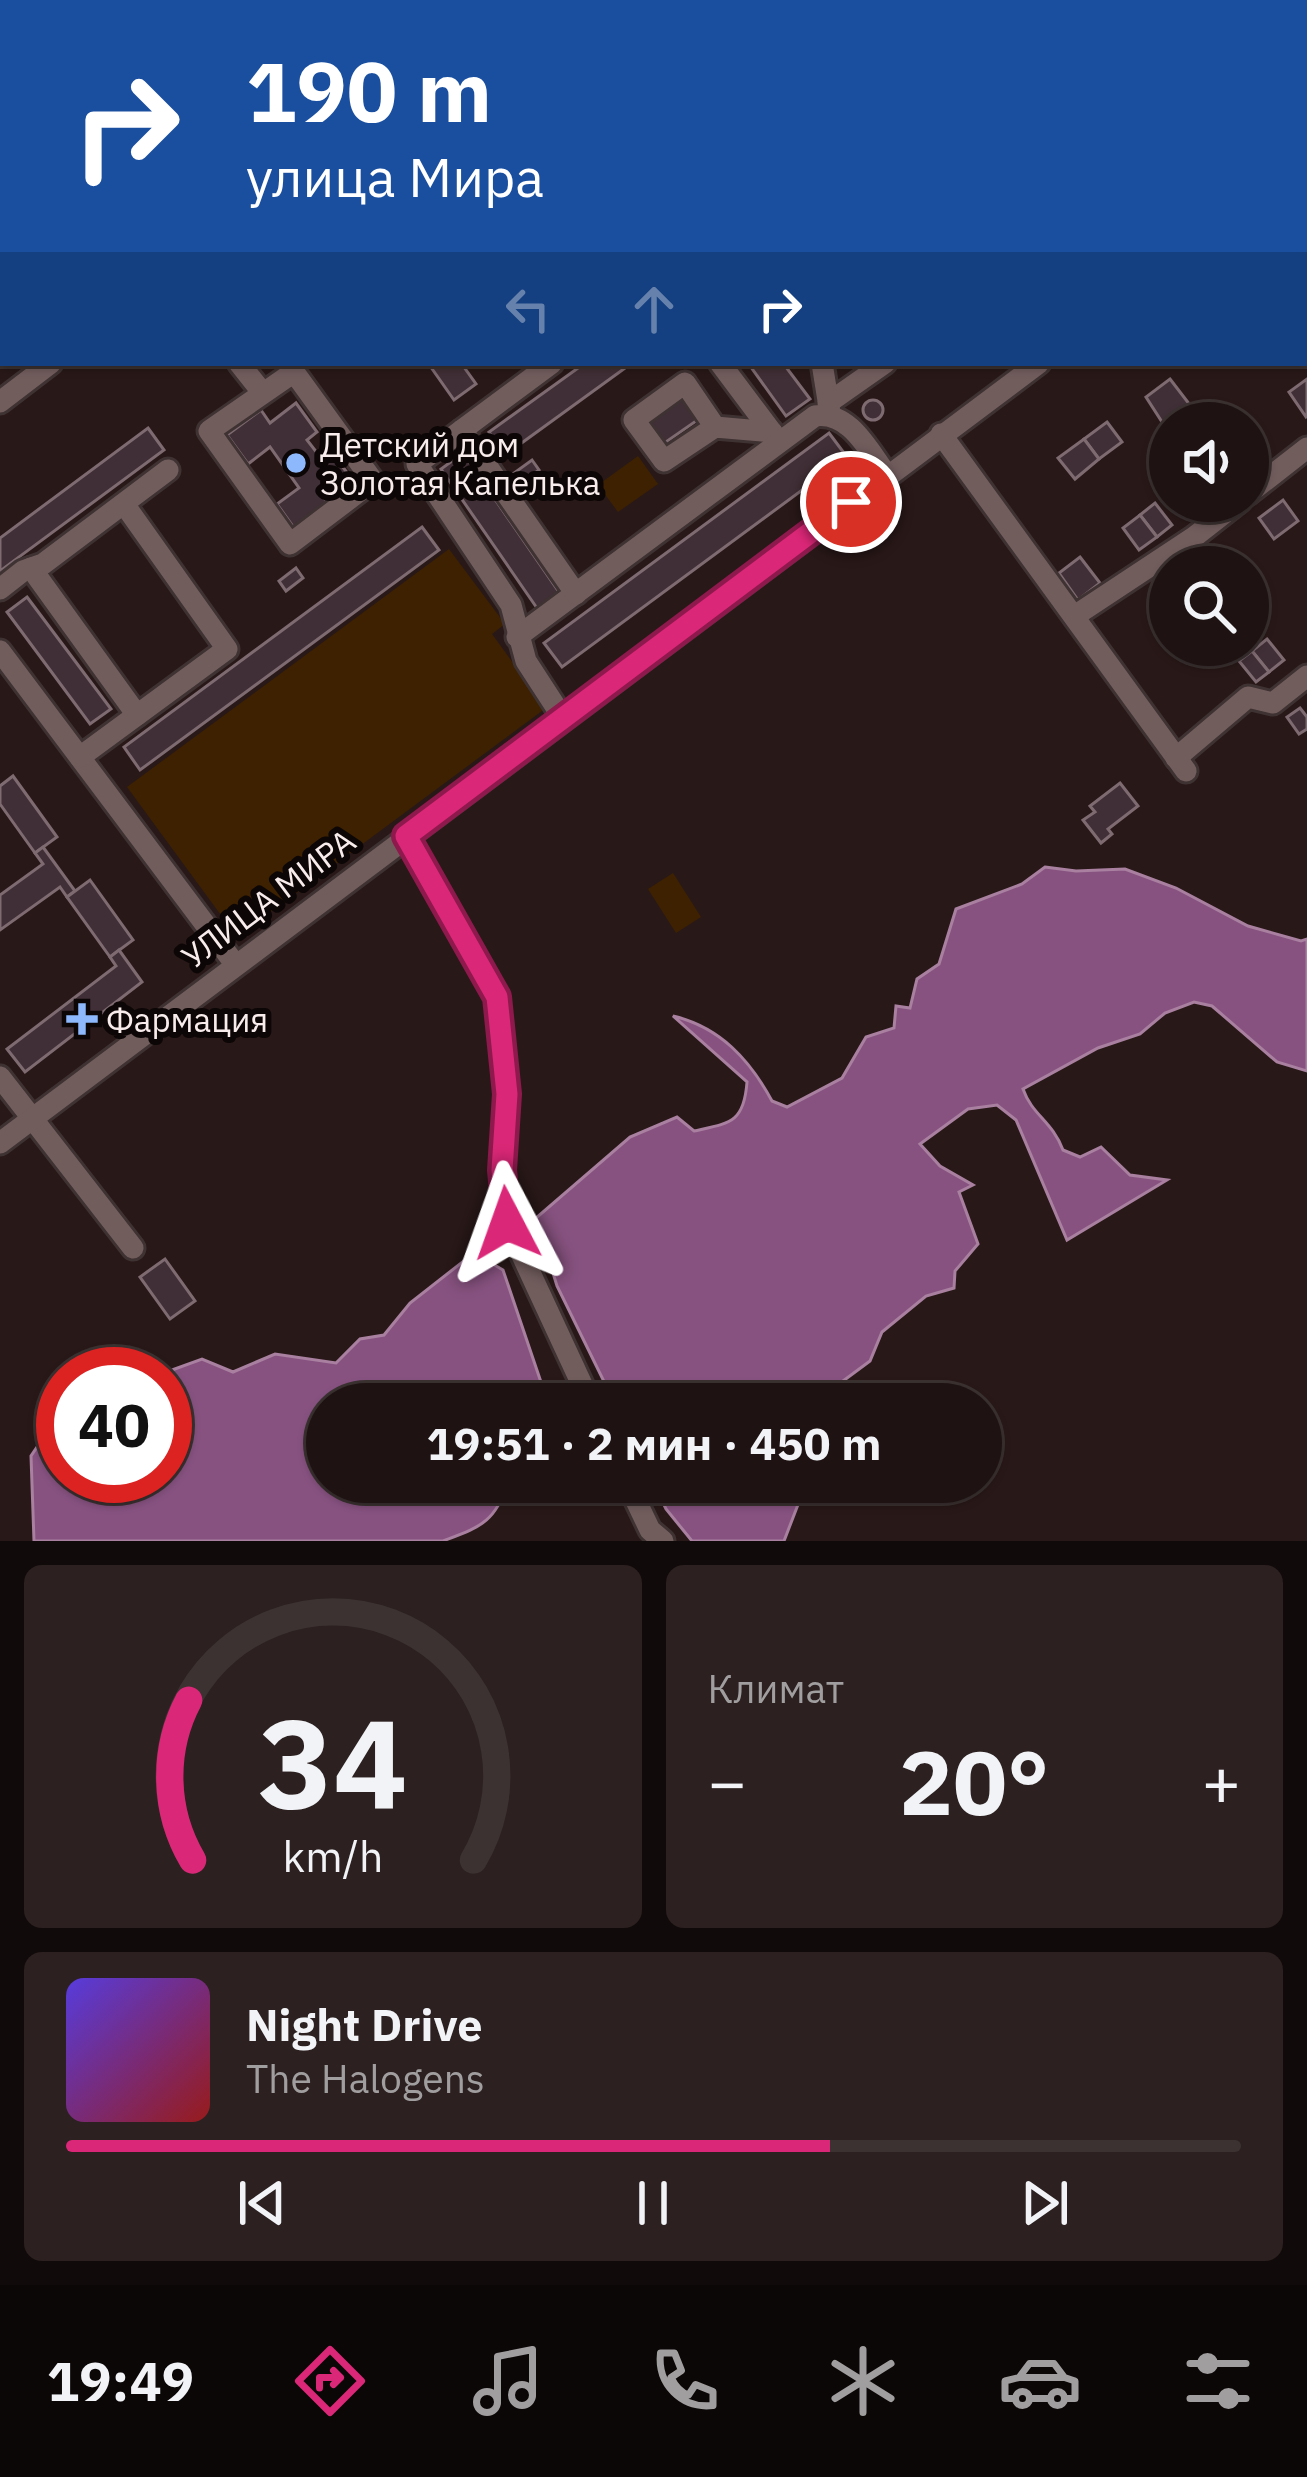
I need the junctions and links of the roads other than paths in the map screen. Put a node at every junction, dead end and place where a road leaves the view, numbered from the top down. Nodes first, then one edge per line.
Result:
1 (47, 366) edge
2 (241, 366) edge
3 (548, 366) edge
4 (722, 366) edge
5 (822, 366) edge
6 (881, 366) edge
7 (1035, 366) edge
8 (262, 392) junction
9 (0, 402) edge
10 (829, 408) junction
11 (715, 428) dead end
12 (462, 430) junction
13 (941, 434) junction
14 (776, 438) junction
15 (1307, 448) edge
16 (168, 470) dead end
17 (887, 475) junction
18 (1269, 478) edge
19 (124, 504) junction
20 (1213, 522) edge
21 (32, 568) junction
22 (0, 589) edge
23 (576, 594) junction
24 (1076, 615) junction
25 (517, 637) junction
26 (0, 651) edge
27 (1307, 676) edge
28 (137, 715) junction
29 (563, 718) junction
30 (80, 757) junction
31 (406, 836) junction
32 (235, 964) junction
33 (0, 1077) edge
34 (32, 1119) junction
35 (0, 1143) edge
36 (133, 1248) dead end
37 (581, 1383) edge
38 (637, 1503) edge
39 (663, 1541) edge

1 - 9 street
2 - 8 street
3 - 12 street
4 - 14 street
5 - 10 street
6 - 10 street
7 - 13 street, УЛИЦА МИРА
8 - 8 street
10 - 14 street
10 - 17 street
11 - 14 street
12 - 23 street
12 - 25 street
13 - 17 street, УЛИЦА МИРА
13 - 24 street
14 - 23 street
15 - 18 street
16 - 19 street
17 - 29 street, УЛИЦА МИРА
19 - 21 street
19 - 28 street
20 - 24 street
21 - 22 street
21 - 28 street
23 - 25 street
24 - 27 street
25 - 29 street
26 - 30 street
28 - 30 street
29 - 31 street, УЛИЦА МИРА
30 - 32 street
31 - 32 street, УЛИЦА МИРА
31 - 37 street
32 - 34 street, УЛИЦА МИРА
33 - 34 street
34 - 35 street, УЛИЦА МИРА
34 - 36 street
38 - 39 street

